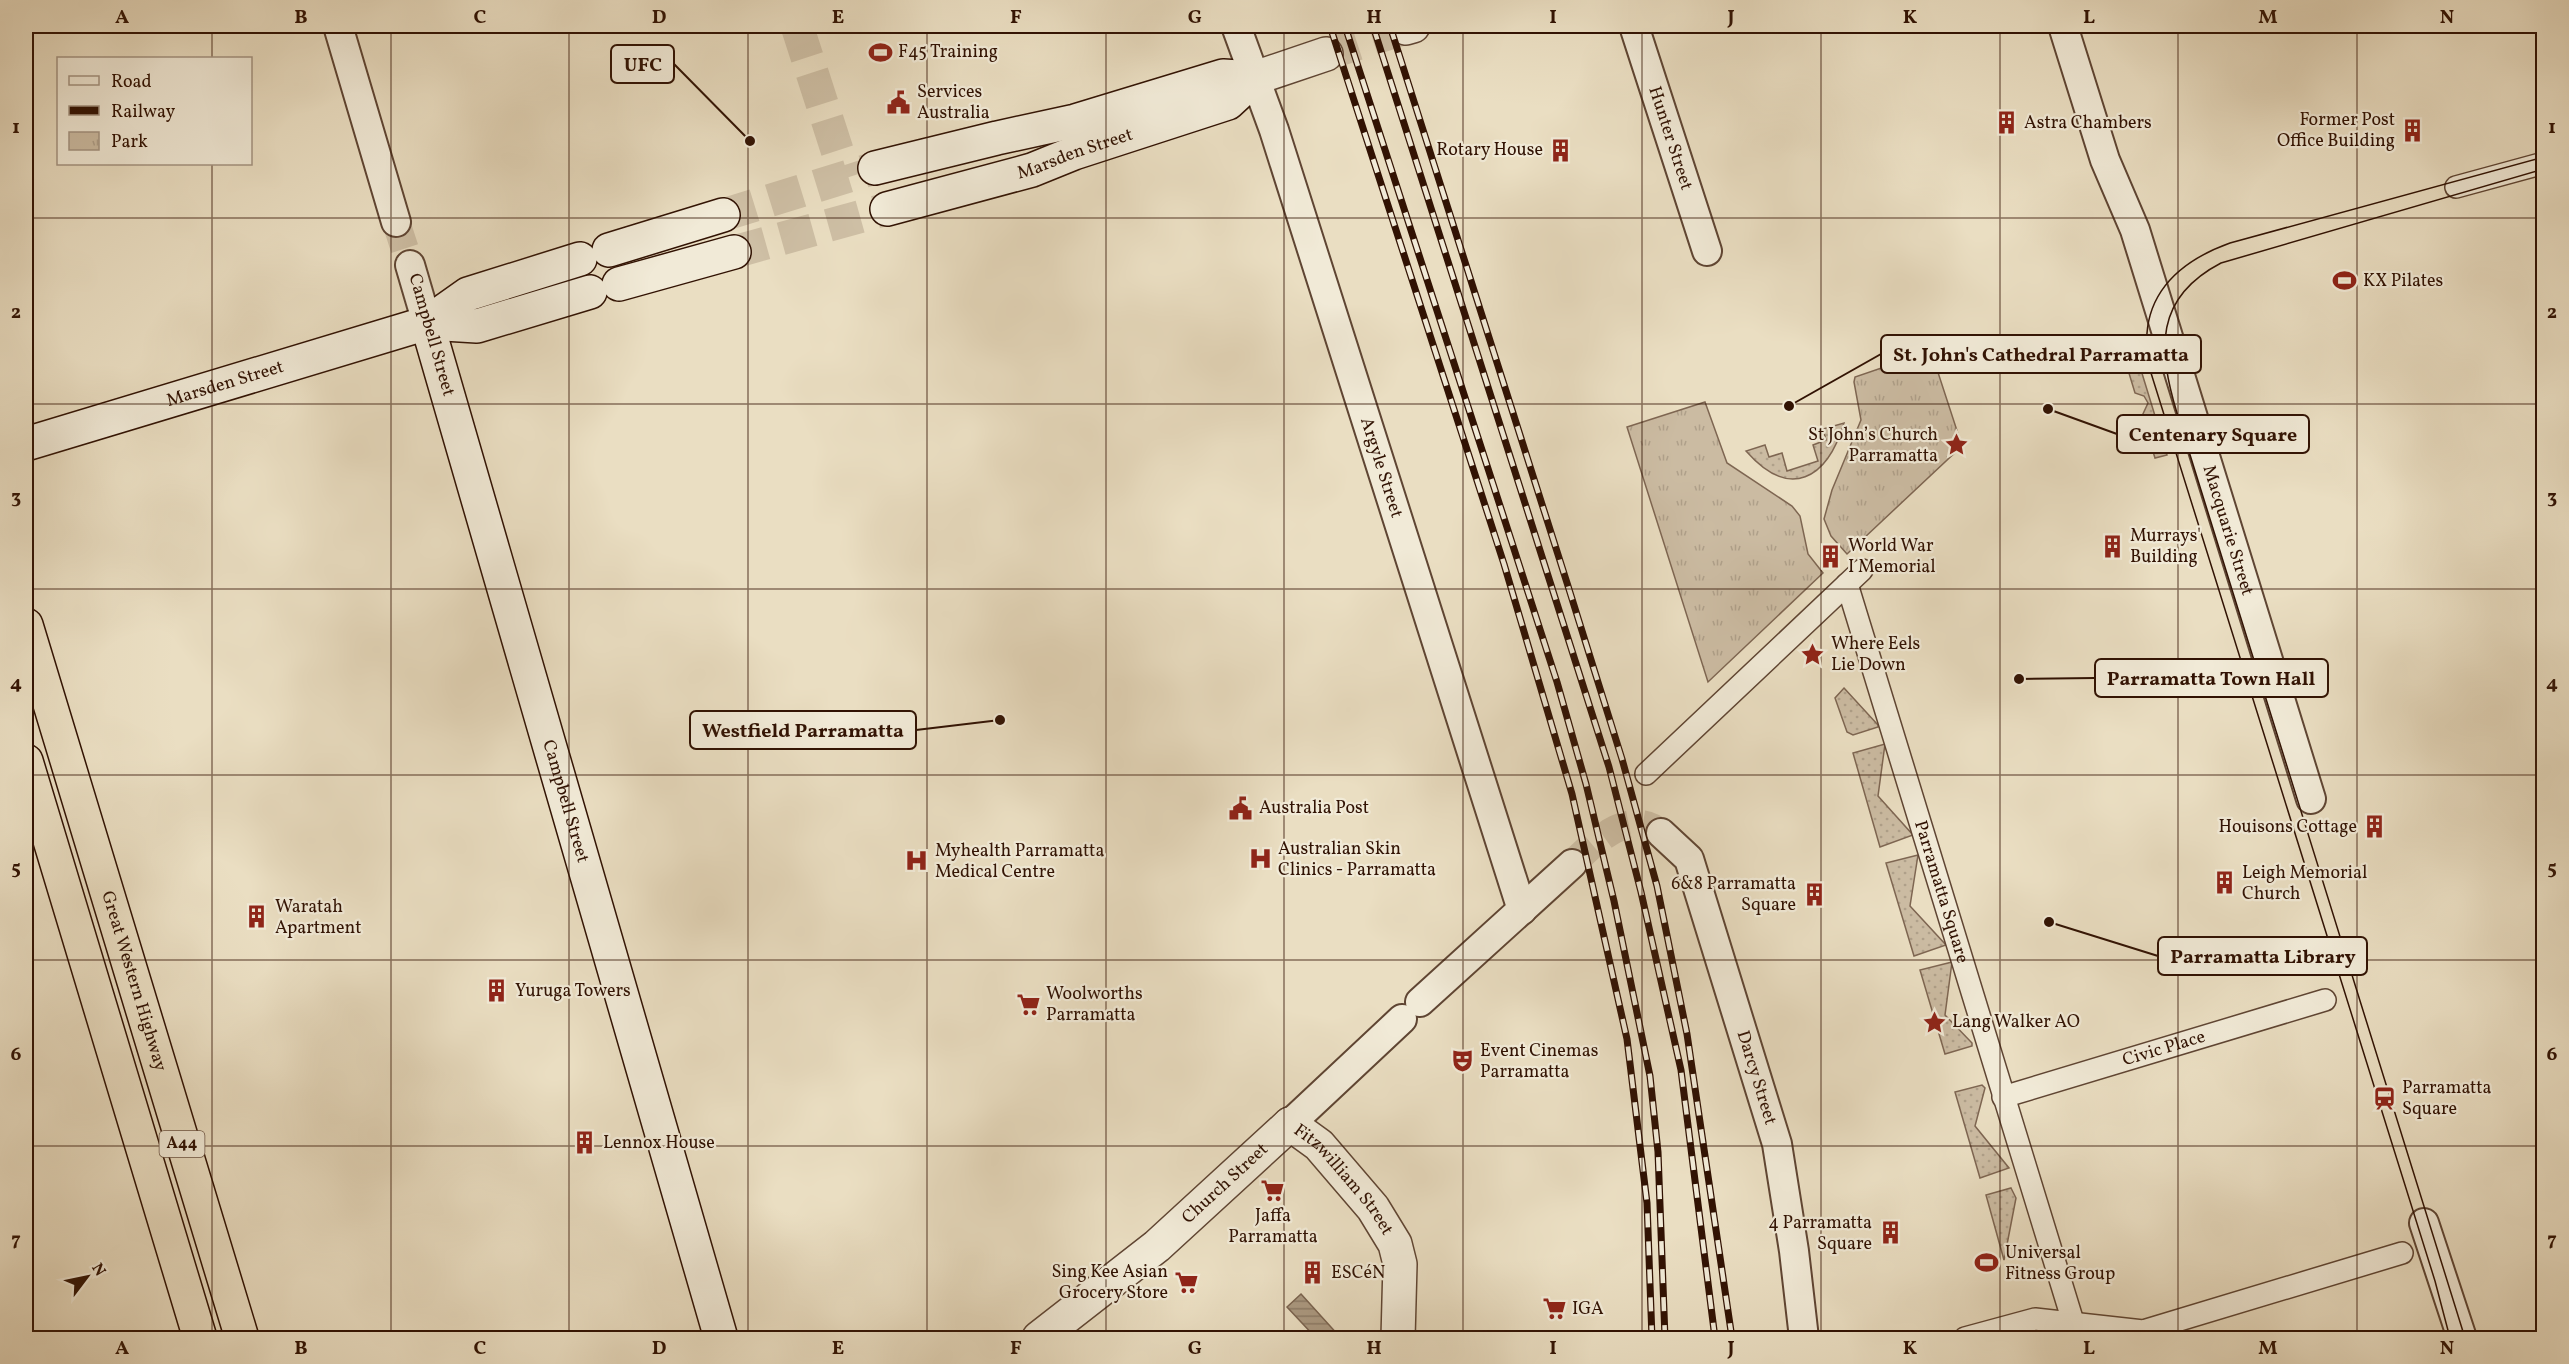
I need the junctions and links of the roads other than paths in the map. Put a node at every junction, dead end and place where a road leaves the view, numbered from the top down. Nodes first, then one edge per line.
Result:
1 (338, 26) edge
2 (1236, 26) edge
3 (1634, 26) edge
4 (2062, 26) edge
5 (1326, 54) tunnel mouth
6 (1255, 78) junction
7 (2544, 163) edge
8 (875, 168) tunnel mouth
9 (2456, 187) dead end
10 (887, 209) tunnel mouth
11 (723, 215) tunnel mouth
12 (396, 222) tunnel mouth
13 (1707, 251) dead end
14 (734, 252) tunnel mouth
15 (410, 265) tunnel mouth
16 (427, 324) junction
17 (26, 444) edge
18 (26, 624) edge
19 (26, 761) edge
20 (1646, 774) dead end
21 (2311, 799) dead end
22 (1661, 833) tunnel mouth
23 (1572, 864) tunnel mouth
24 (1531, 902) junction
25 (2325, 1000) dead end
26 (2004, 1097) junction
27 (1290, 1124) junction
28 (2424, 1223) dead end
29 (2402, 1253) dead end
30 (2076, 1331) edge
31 (200, 1338) edge
32 (242, 1338) edge
33 (721, 1338) edge
34 (1039, 1338) edge
35 (1382, 1338) edge
36 (1398, 1338) edge
37 (1804, 1338) edge
38 (1965, 1338) edge
39 (2462, 1338) edge

1 - 12 street
2 - 6 street, Argyle Street
3 - 13 street, Hunter Street
4 - 21 street, Macquarie Street
5 - 6 main road, Marsden Street
6 - 8 main road, Marsden Street
6 - 10 main road, Marsden Street
6 - 24 street, Argyle Street
7 - 9 street
11 - 16 main road, Marsden Street
14 - 16 main road, Marsden Street
15 - 16 street, Campbell Street
16 - 17 main road, Marsden Street
16 - 33 main road, Campbell Street
18 - 32 highway, Great Western Highway / A44
19 - 31 highway, A44
20 - 26 street, Parramatta Square
22 - 37 street, Darcy Street
23 - 24 street, Church Street
24 - 27 street, Church Street
25 - 26 street, Civic Place
26 - 30 street, Parramatta Square
27 - 34 main road, Church Street
27 - 35 main road, Fitzwilliam Street
27 - 36 main road, Fitzwilliam Street
28 - 39 street
29 - 30 street
30 - 38 street

